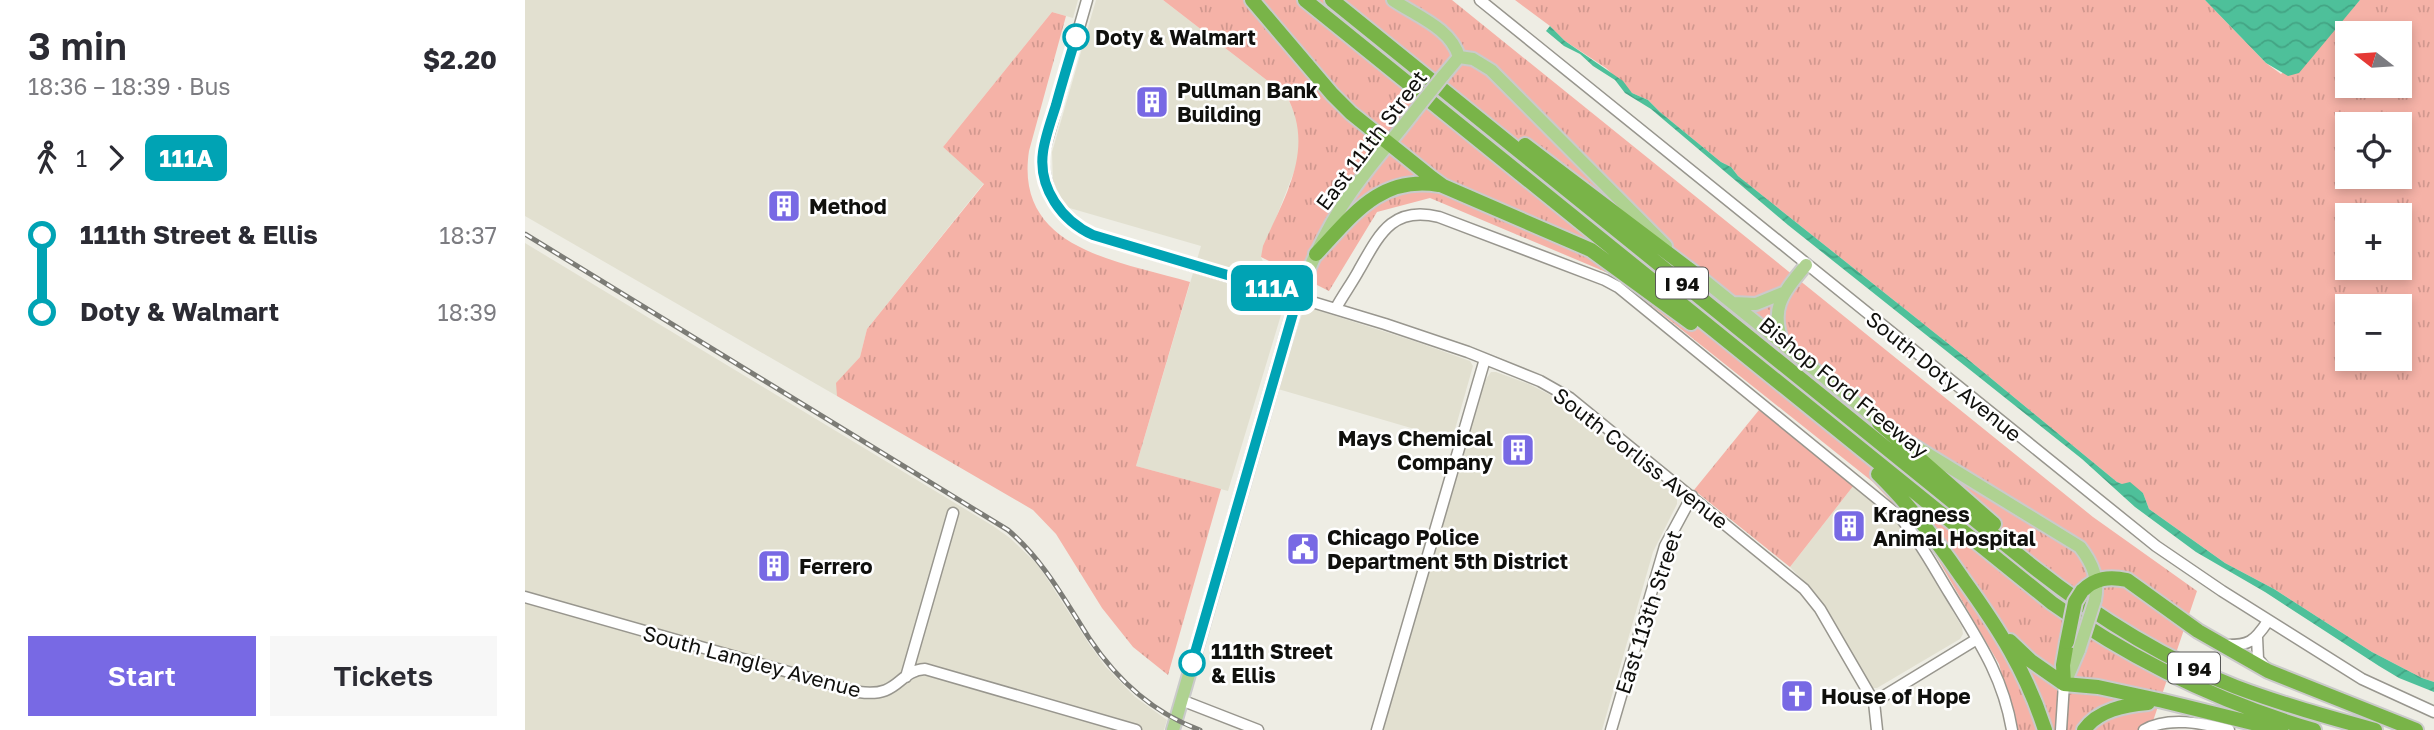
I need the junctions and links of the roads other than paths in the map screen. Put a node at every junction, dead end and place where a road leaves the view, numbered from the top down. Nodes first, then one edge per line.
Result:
1 (1087, 0) edge
2 (1252, 0) edge
3 (1305, 0) edge
4 (1332, 0) edge
5 (1392, 0) edge
6 (1480, 0) edge
7 (1459, 57) junction
8 (1488, 127) junction
9 (1390, 144) junction
10 (1443, 186) junction
11 (1316, 254) junction
12 (1806, 265) junction
13 (1694, 273) junction
14 (1783, 293) junction
15 (1298, 296) junction
16 (1731, 302) junction
17 (1336, 308) junction
18 (1784, 345) junction
19 (1743, 354) junction
20 (1485, 359) junction
21 (1879, 423) junction
22 (1859, 447) junction
23 (1692, 496) junction
24 (953, 513) dead end
25 (2032, 566) junction
26 (2097, 580) junction
27 (525, 597) edge
28 (2268, 621) junction
29 (2001, 633) junction
30 (2257, 637) junction
31 (1977, 639) junction
32 (2219, 645) junction
33 (2073, 646) junction
34 (2268, 671) junction
35 (905, 677) junction
36 (2064, 684) junction
37 (1181, 700) junction
38 (2163, 701) junction
39 (1874, 702) junction
40 (2434, 712) edge
41 (1136, 730) edge
42 (1173, 730) edge
43 (1258, 730) edge
44 (1377, 730) edge
45 (1611, 730) edge
46 (1877, 730) edge
47 (2012, 730) edge
48 (2045, 730) edge
49 (2061, 730) edge
50 (2084, 730) edge
51 (2144, 730) edge
52 (2229, 730) edge
53 (2281, 730) edge
54 (2314, 730) edge
55 (2375, 730) edge
56 (2416, 730) edge

1 - 15 street
2 - 9 highway
3 - 19 highway, Bishop Ford Freeway / I 94
4 - 8 highway, Bishop Ford Freeway / I 94
5 - 7 main road
6 - 12 street, South Doty Avenue
7 - 9 main road, East 111th Street, bridge
7 - 13 main road
8 - 13 highway
8 - 25 highway, Bishop Ford Freeway / I 94
9 - 10 highway
9 - 11 main road, East 111th Street
10 - 11 highway
10 - 19 highway
11 - 15 main road, East 111th Street
12 - 14 main road
12 - 28 street, South Doty Avenue
13 - 16 main road
14 - 16 main road
14 - 18 main road
15 - 17 street, South Corliss Avenue
15 - 37 main road, East 111th Street
16 - 18 main road
17 - 20 street, South Corliss Avenue
17 - 31 street
18 - 21 main road
19 - 22 highway, Bishop Ford Freeway / I 94
20 - 23 street, South Corliss Avenue
20 - 44 street
21 - 25 highway
21 - 26 main road
22 - 29 highway
22 - 54 highway, Bishop Ford Freeway / I 94
23 - 39 street, South Corliss Avenue
23 - 45 street, East 113th Street
24 - 35 street
25 - 55 highway, Bishop Ford Freeway / I 94
26 - 32 highway
26 - 33 main road, bridge
26 - 33 highway, bridge
27 - 35 street, South Langley Avenue
28 - 30 street
28 - 40 street, South Doty Avenue
29 - 36 highway
29 - 48 highway
30 - 32 street
30 - 34 street
31 - 39 street
31 - 47 street
32 - 34 highway
33 - 36 highway
34 - 56 highway
35 - 41 street, South Langley Avenue
36 - 38 highway
36 - 49 street
37 - 42 main road, East 111th Street
37 - 43 street
38 - 50 highway
38 - 53 highway
39 - 46 street
51 - 52 street

